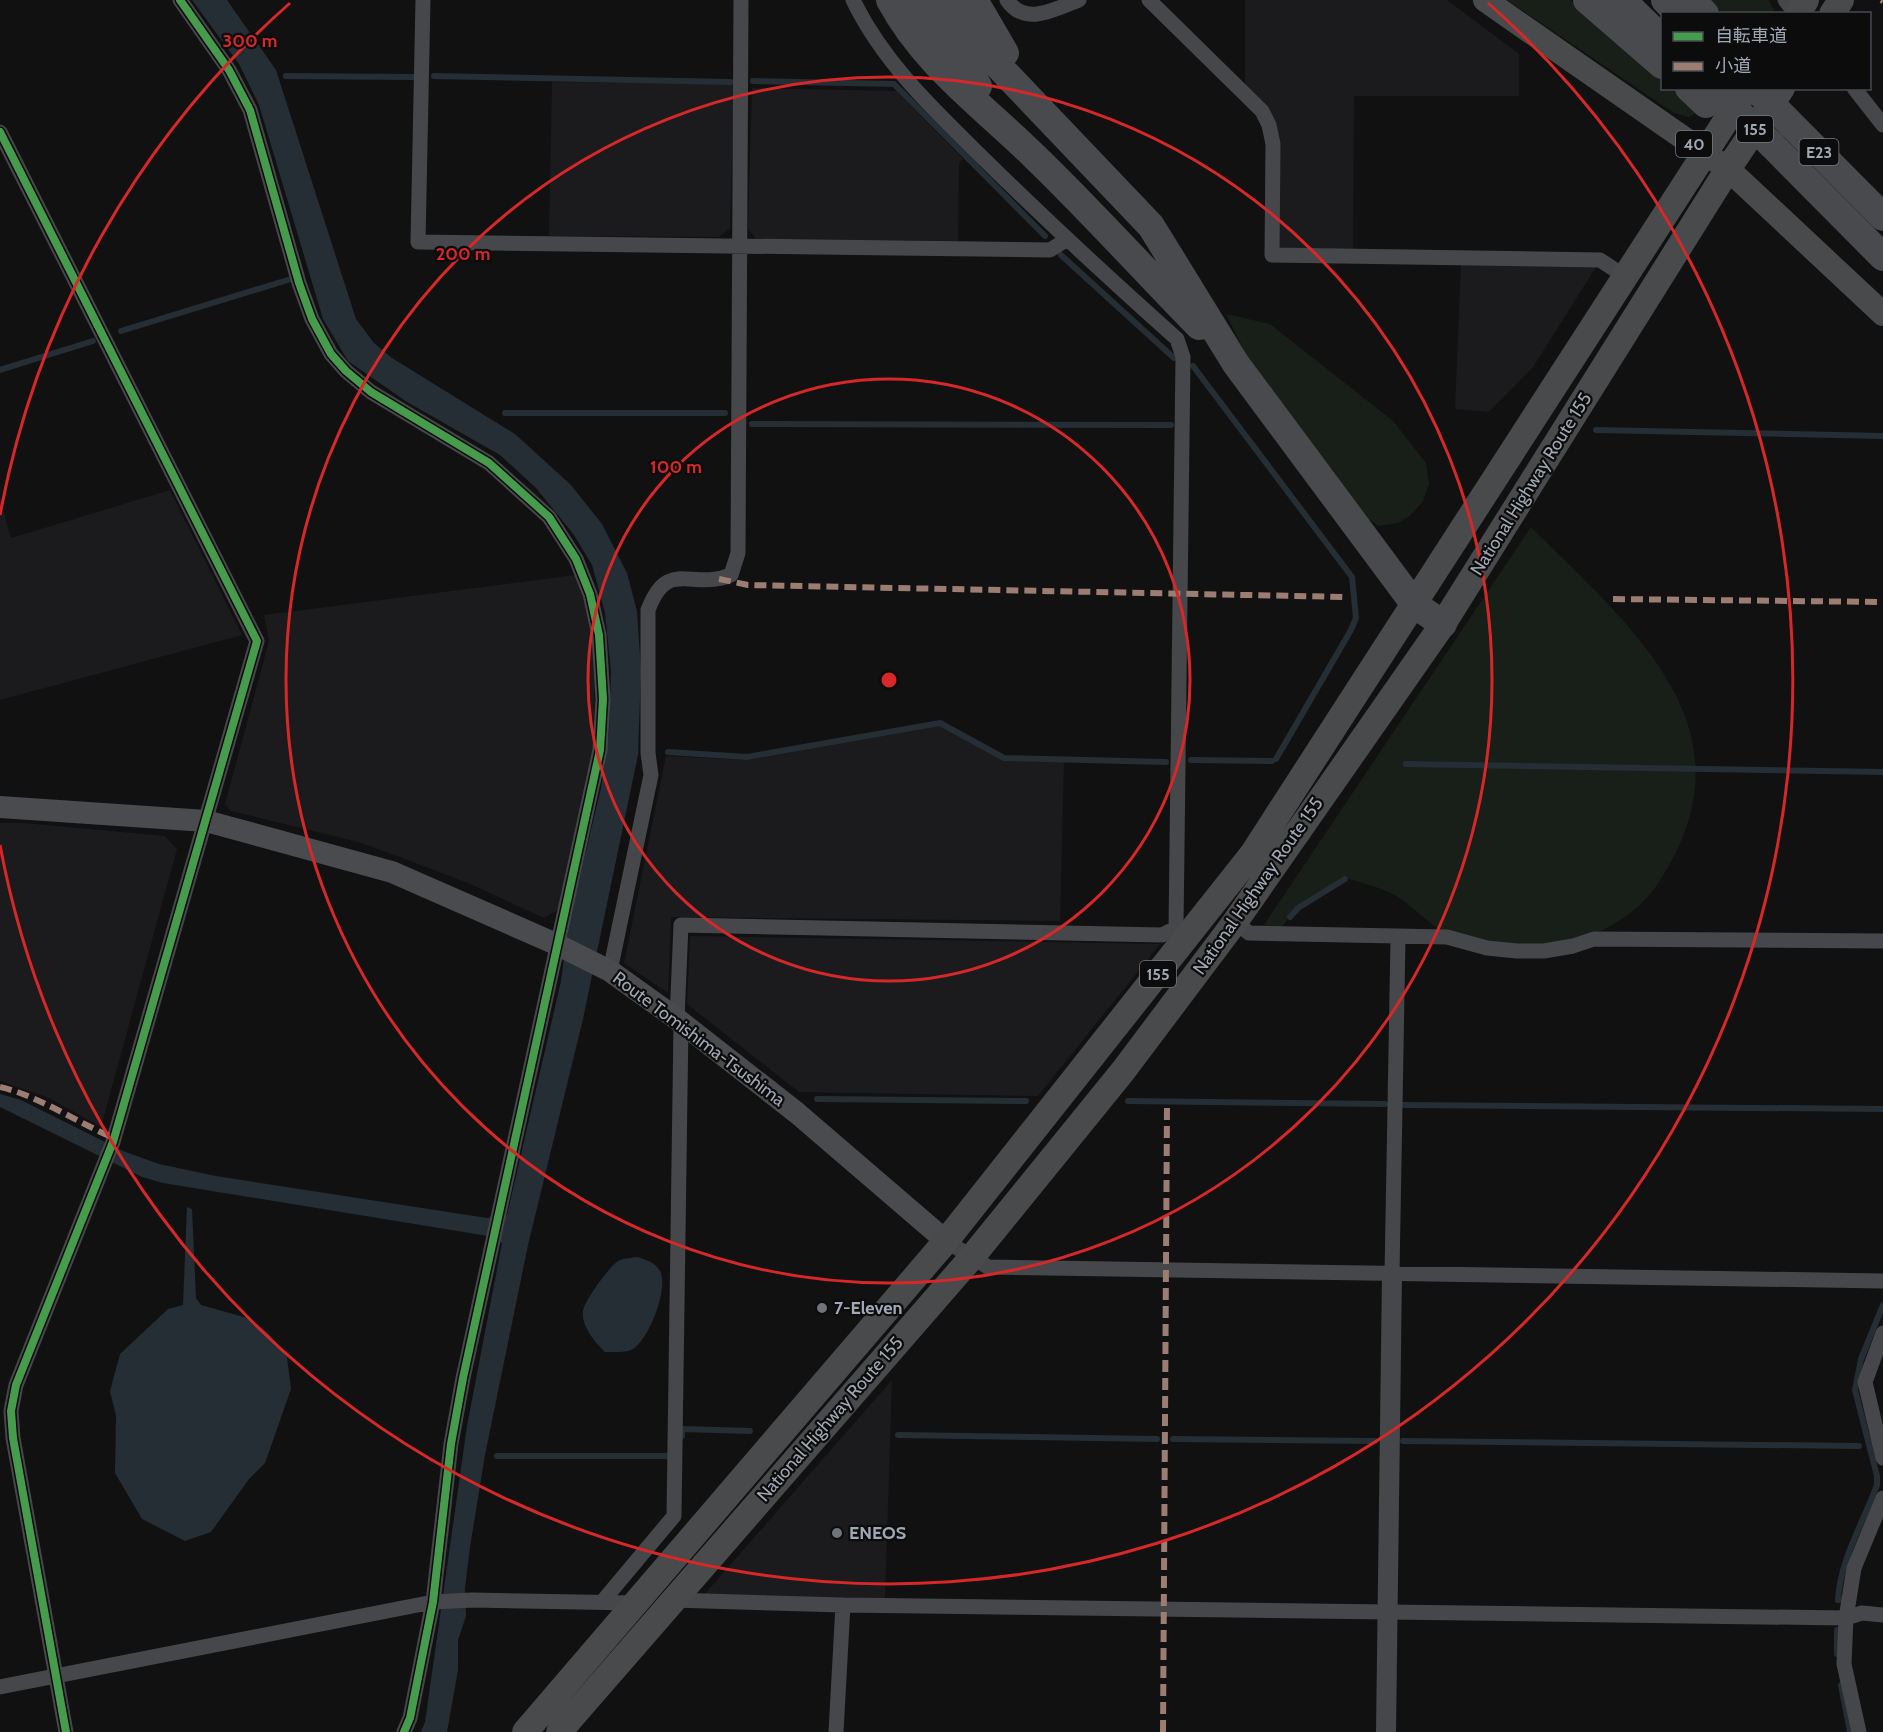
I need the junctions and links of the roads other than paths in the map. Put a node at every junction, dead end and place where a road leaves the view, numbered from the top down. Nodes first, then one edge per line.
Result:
1 (180, 0) edge
2 (423, 0) edge
3 (741, 0) edge
4 (853, 0) edge
5 (890, 0) edge
6 (918, 0) edge
7 (947, 0) edge
8 (974, 0) edge
9 (1007, 0) edge
10 (1079, 0) edge
11 (1149, 0) edge
12 (1485, 0) edge
13 (1587, 0) edge
14 (1622, 0) edge
15 (1665, 0) edge
16 (1692, 0) edge
17 (1785, 0) edge
18 (1677, 12) edge
19 (1703, 12) edge
20 (1795, 12) edge
21 (1661, 38) edge
22 (1661, 64) edge
23 (1746, 90) edge
24 (1757, 90) edge
25 (1780, 90) edge
26 (1783, 90) edge
27 (1856, 90) edge
28 (1706, 92) edge
29 (1883, 125) edge
30 (1056, 129) junction
31 (0, 132) edge
32 (1705, 151) junction
33 (1034, 156) junction
34 (1728, 169) junction
35 (1883, 193) edge
36 (1883, 217) edge
37 (1066, 240) junction
38 (738, 244) junction
39 (1883, 257) edge
40 (1626, 277) junction
41 (1883, 314) edge
42 (1236, 364) junction
43 (1415, 605) junction
44 (1443, 624) junction
45 (0, 807) edge
46 (206, 821) junction
47 (1235, 922) junction
48 (1182, 933) junction
49 (1398, 938) junction
50 (1883, 941) edge
51 (556, 944) junction
52 (610, 970) junction
53 (679, 1021) junction
54 (946, 1241) junction
55 (972, 1257) junction
56 (1392, 1274) junction
57 (1883, 1281) edge
58 (1883, 1333) edge
59 (1883, 1458) edge
60 (1883, 1498) edge
61 (672, 1600) junction
62 (433, 1602) junction
63 (602, 1602) junction
64 (637, 1603) junction
65 (843, 1605) junction
66 (1388, 1611) junction
67 (1883, 1615) edge
68 (1846, 1618) junction
69 (54, 1676) junction
70 (0, 1687) edge
71 (66, 1732) edge
72 (404, 1732) edge
73 (525, 1732) edge
74 (558, 1732) edge
75 (837, 1732) edge
76 (1386, 1732) edge
77 (1859, 1732) edge

1 - 51 street
2 - 38 street
3 - 38 street
4 - 37 street
5 - 33 highway
6 - 33 highway
7 - 30 highway
8 - 30 highway
9 - 10 street
11 - 40 street
12 - 32 main road, 40
13 - 22 highway
14 - 21 highway
15 - 18 highway
16 - 19 highway
17 - 20 street
23 - 32 highway, National Highway Route 155 / 155
24 - 36 highway, E23, bridge
25 - 34 highway, National Highway Route 155 / 155
26 - 35 highway
27 - 29 street
28 - 39 highway, E23, bridge
30 - 42 highway
31 - 46 street
32 - 34 main road, 40
32 - 40 highway, National Highway Route 155 / 155
33 - 42 highway
34 - 41 main road, 40
34 - 44 highway, National Highway Route 155 / 155
37 - 38 street
37 - 48 street
38 - 52 street
40 - 43 highway, National Highway Route 155 / 155
42 - 43 highway
43 - 44 highway
43 - 48 highway, National Highway Route 155 / 155
44 - 47 highway, National Highway Route 155 / 155
45 - 46 main road, Route Tomishima-Tsushima
46 - 51 main road, Route Tomishima-Tsushima
46 - 69 street
47 - 49 street
47 - 55 highway, National Highway Route 155 / 155
48 - 53 street
48 - 54 highway, National Highway Route 155 / 155
49 - 50 street
49 - 56 street
51 - 52 main road, Route Tomishima-Tsushima
51 - 62 street
52 - 53 main road, Route Tomishima-Tsushima
53 - 54 main road, Route Tomishima-Tsushima
53 - 63 street
54 - 55 street
54 - 64 highway, National Highway Route 155 / 155
55 - 56 street
55 - 61 highway, National Highway Route 155 / 155
56 - 57 street
56 - 66 street
58 - 59 street
60 - 68 street
61 - 65 street
61 - 74 highway, National Highway Route 155 / 155
62 - 63 street
62 - 69 street
62 - 72 street
63 - 64 street
64 - 73 highway, National Highway Route 155 / 155
65 - 66 street
65 - 75 street
66 - 68 street
66 - 76 street
67 - 68 street
68 - 77 street
69 - 70 street
69 - 71 street

